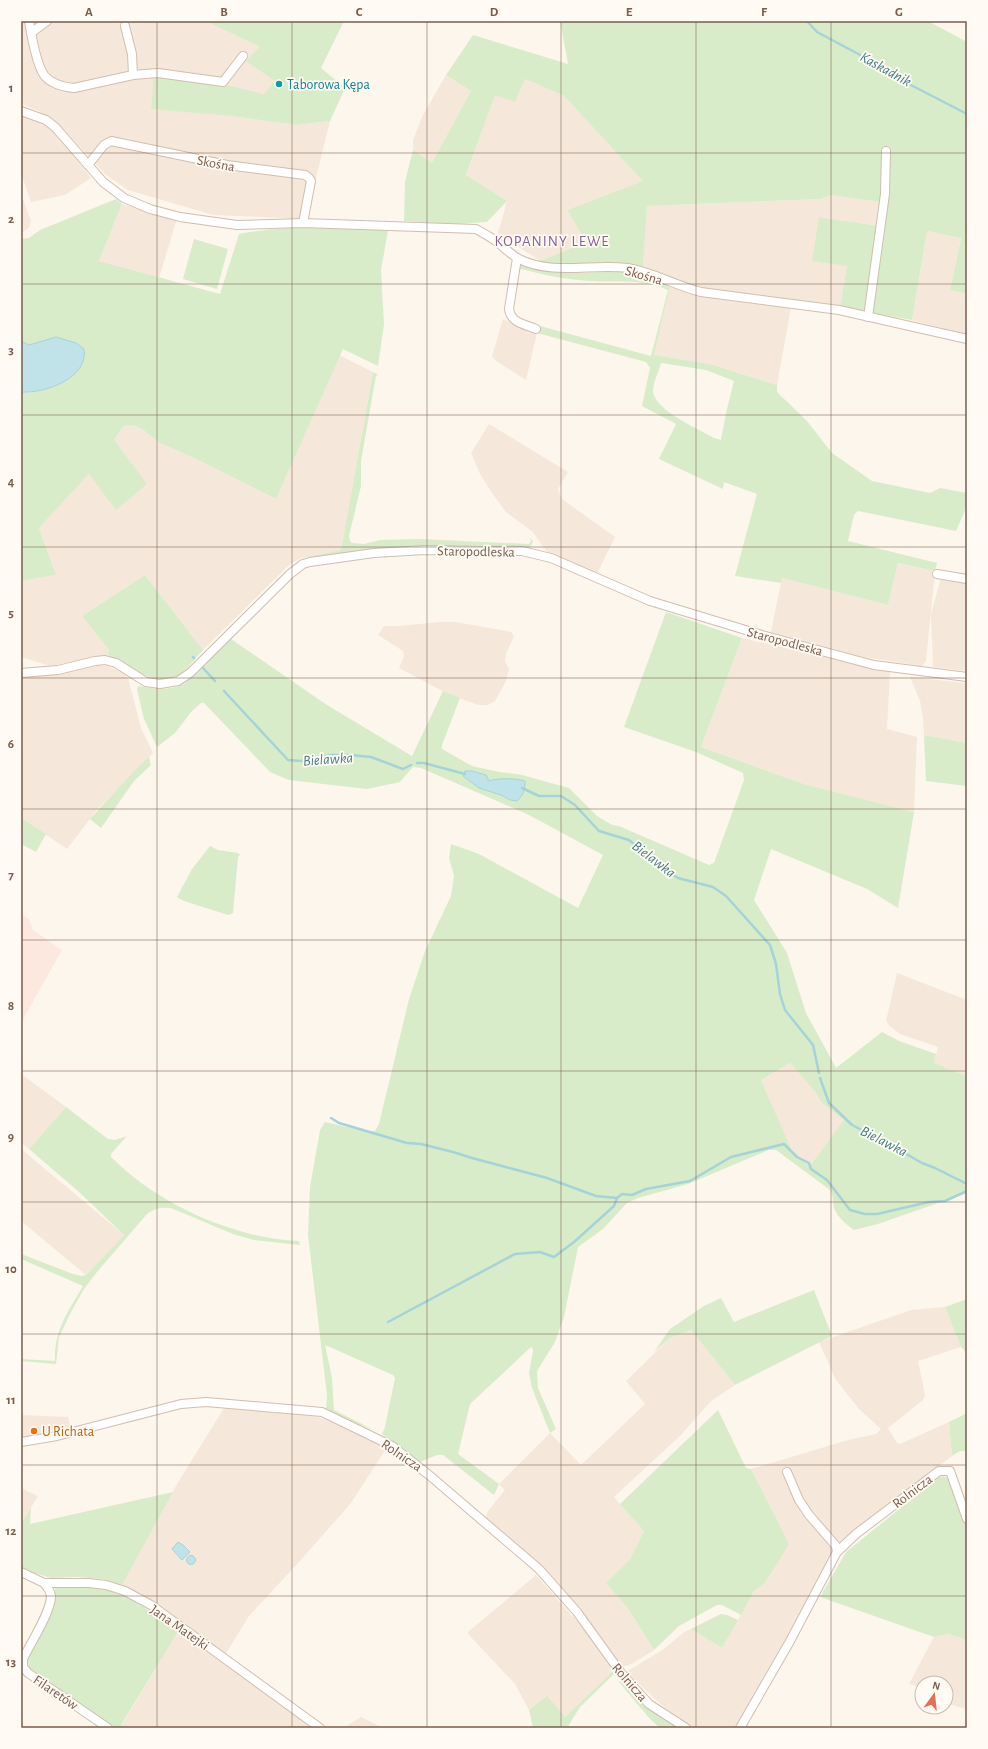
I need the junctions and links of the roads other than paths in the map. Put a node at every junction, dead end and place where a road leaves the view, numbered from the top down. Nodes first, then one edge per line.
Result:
1 (29, 21) edge
2 (47, 21) edge
3 (125, 26) dead end
4 (31, 33) junction
5 (243, 56) dead end
6 (133, 75) junction
7 (21, 111) edge
8 (886, 151) dead end
9 (88, 165) junction
10 (303, 223) junction
11 (517, 258) junction
12 (868, 317) junction
13 (536, 329) dead end
14 (967, 339) edge
15 (937, 574) dead end
16 (967, 579) edge
17 (21, 673) edge
18 (967, 677) edge
19 (21, 1442) edge
20 (786, 1472) dead end
21 (967, 1519) edge
22 (837, 1552) junction
23 (21, 1572) edge
24 (44, 1583) junction
25 (108, 1728) edge
26 (320, 1728) edge
27 (686, 1728) edge
28 (740, 1728) edge

1 - 4 street
2 - 4 street
3 - 6 street
4 - 6 street
5 - 6 street
7 - 9 street, Skośna
8 - 12 street
9 - 10 street, Skośna
9 - 10 street, Skośna
10 - 11 street, Skośna
11 - 12 street, Skośna
11 - 13 street
12 - 14 street, Skośna
15 - 16 street
17 - 18 street, Staropodleska
19 - 27 street, Rolnicza
20 - 22 street
21 - 22 street, Rolnicza
22 - 28 street, Rolnicza
23 - 24 street, Jana Matejki
24 - 25 street, Filaretów
24 - 26 street, Jana Matejki

